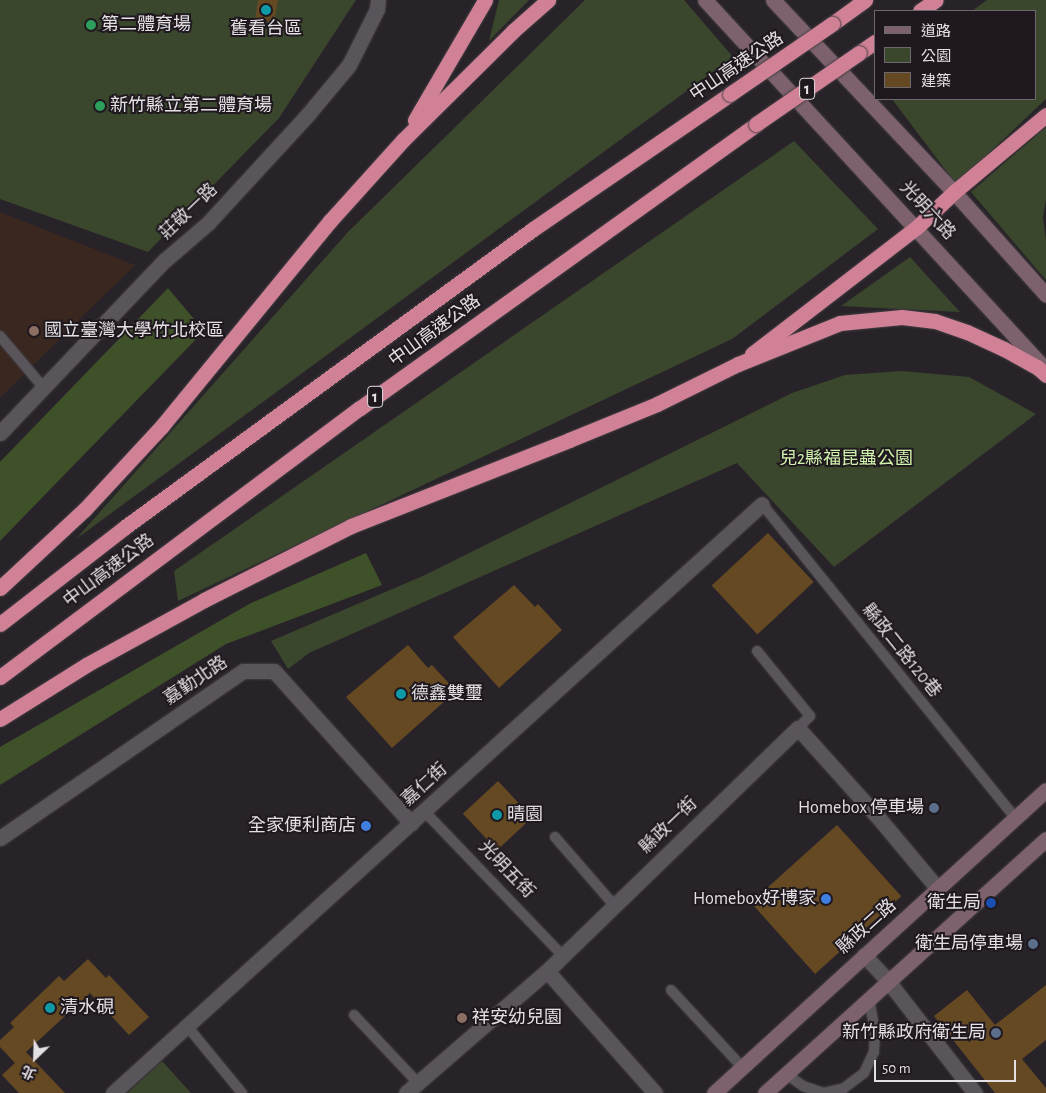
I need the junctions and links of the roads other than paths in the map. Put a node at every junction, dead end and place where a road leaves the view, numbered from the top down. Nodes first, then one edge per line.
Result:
1 (378, 0) edge
2 (485, 0) edge
3 (548, 0) edge
4 (705, 0) edge
5 (773, 0) edge
6 (865, 0) edge
7 (936, 0) edge
8 (921, 10) edge
9 (874, 43) edge
10 (1046, 115) edge
11 (403, 140) junction
12 (954, 192) junction
13 (917, 227) junction
14 (1046, 295) edge
15 (0, 336) edge
16 (738, 364) junction
17 (1046, 370) edge
18 (1046, 375) edge
19 (43, 387) junction
20 (0, 433) edge
21 (762, 504) joint
22 (0, 588) edge
23 (0, 624) edge
24 (756, 651) dead end
25 (0, 677) edge
26 (0, 719) edge
27 (798, 728) junction
28 (1046, 790) edge
29 (424, 811) junction
30 (1014, 817) junction
31 (411, 823) junction
32 (555, 837) dead end
33 (0, 838) edge
34 (1046, 839) edge
35 (938, 889) junction
36 (614, 905) junction
37 (562, 955) junction
38 (864, 955) junction
39 (547, 971) junction
40 (888, 981) junction
41 (671, 990) dead end
42 (869, 998) junction
43 (354, 1015) dead end
44 (187, 1026) junction
45 (742, 1067) junction
46 (786, 1074) junction
47 (418, 1083) junction
48 (113, 1093) edge
49 (242, 1093) edge
50 (406, 1093) edge
51 (655, 1093) edge
52 (714, 1093) edge
53 (765, 1093) edge
54 (975, 1093) edge

1 - 19 street, 莊敬一路
2 - 11 highway
3 - 11 highway
4 - 13 main road, 光明六路
5 - 12 main road, 光明六路
6 - 23 highway, 中山高速公路 / 1, bridge
7 - 8 highway
9 - 25 highway, 中山高速公路 / 1, bridge
10 - 12 highway
11 - 22 highway
12 - 13 highway
12 - 14 main road, 光明六路
13 - 16 highway
13 - 17 main road, 光明六路
15 - 19 lane
16 - 18 highway
16 - 26 highway
19 - 20 street, 莊敬一路
21 - 29 street, 嘉仁街
21 - 30 lane, 縣政二路120巷
24 - 27 lane
27 - 35 street
27 - 36 street, 縣政一街
28 - 30 main road, 縣政二路
29 - 31 street, 嘉仁街
29 - 37 lane, 光明五街
30 - 35 main road, 縣政二路
31 - 33 street, 嘉勤北路
31 - 44 street, 嘉仁街
32 - 36 lane
34 - 40 main road
35 - 38 main road, 縣政二路
36 - 37 street, 縣政一街
37 - 39 street, 縣政一街
38 - 40 street
38 - 45 main road, 縣政二路
39 - 47 street, 縣政一街
39 - 51 street
40 - 42 main road
40 - 54 street
41 - 45 lane
42 - 46 main road
42 - 46 lane
43 - 47 lane
44 - 48 street, 嘉仁街
44 - 49 lane
45 - 52 main road, 縣政二路
46 - 53 main road
47 - 50 street, 縣政一街

